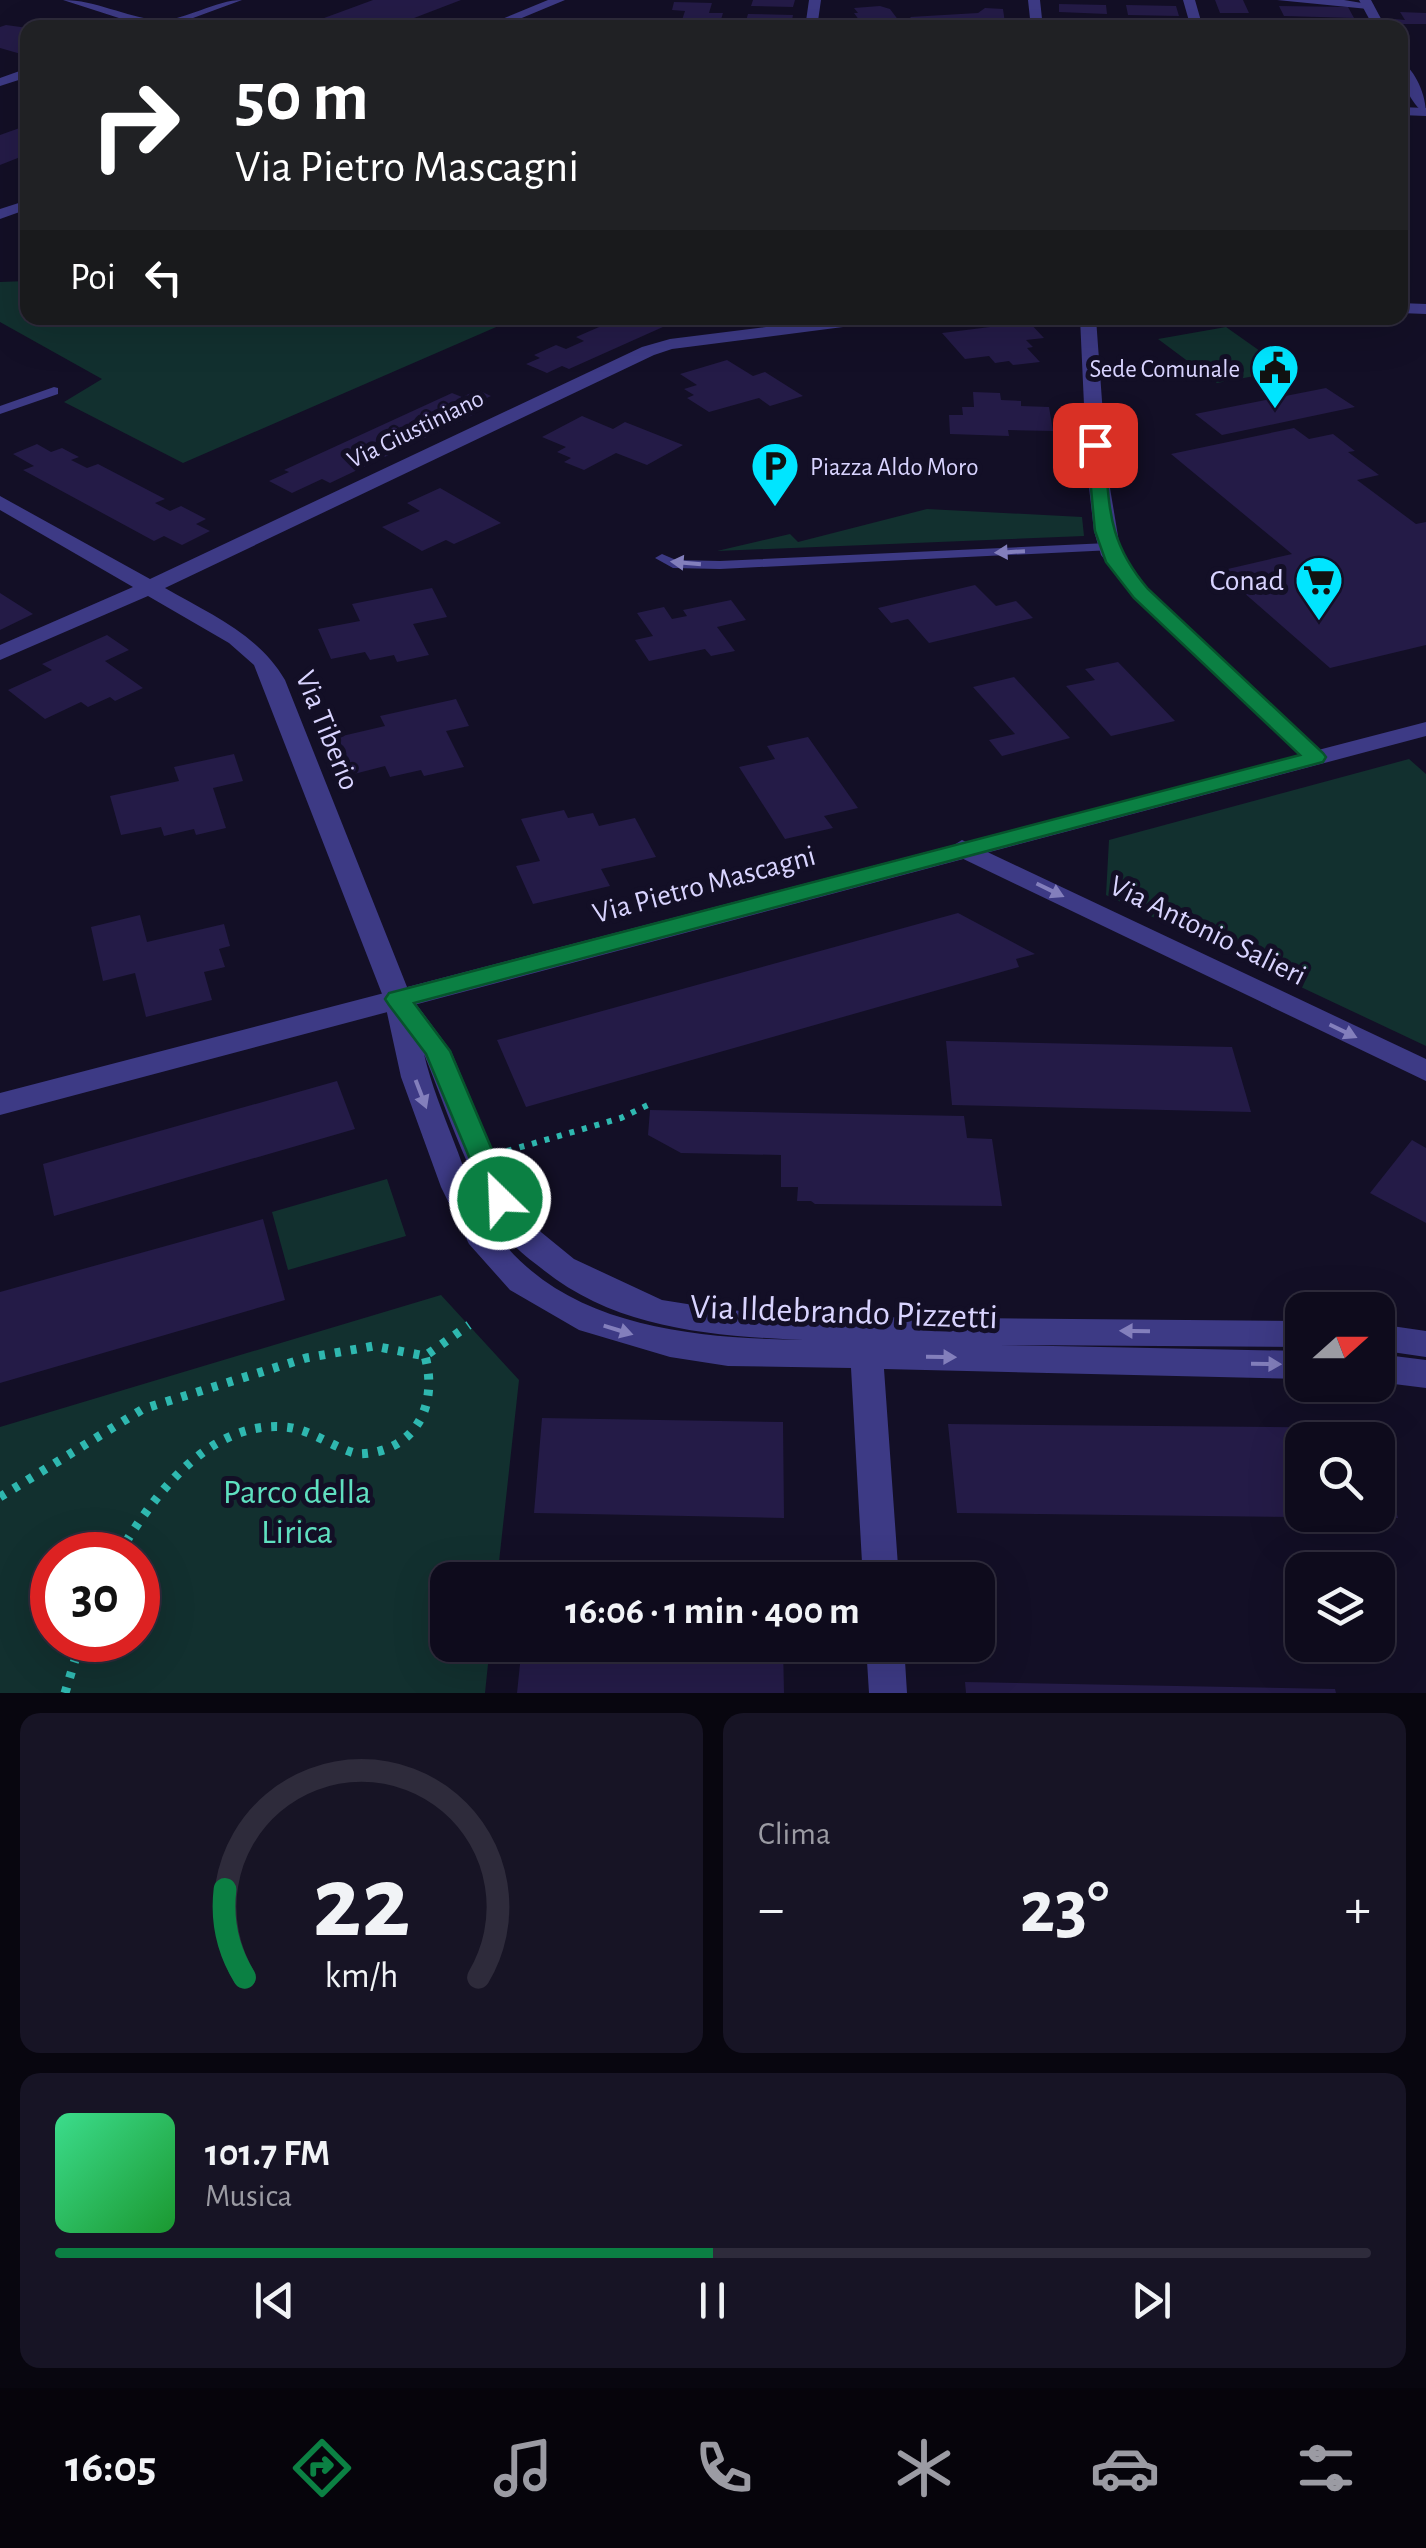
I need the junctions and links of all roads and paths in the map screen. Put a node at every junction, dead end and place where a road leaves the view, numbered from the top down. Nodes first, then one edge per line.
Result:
1 (68, 0) edge
2 (236, 0) edge
3 (559, 0) edge
4 (1283, 0) edge
5 (1366, 2) edge
6 (138, 20) edge
7 (182, 20) edge
8 (507, 20) edge
9 (1408, 78) edge
10 (1426, 111) edge
11 (712, 325) edge
12 (779, 325) edge
13 (817, 325) edge
14 (1088, 325) edge
15 (785, 329) junction
16 (670, 344) junction
17 (54, 391) dead end
18 (0, 410) edge
19 (0, 502) edge
20 (1108, 548) junction
21 (662, 558) dead end
22 (148, 588) junction
23 (0, 653) edge
24 (1426, 729) edge
25 (1315, 757) junction
26 (962, 848) junction
27 (398, 999) junction
28 (1426, 1071) edge
29 (652, 1103) dead end
30 (0, 1104) edge
31 (482, 1158) junction
32 (470, 1325) dead end
33 (1285, 1334) edge
34 (1395, 1339) edge
35 (866, 1343) junction
36 (1426, 1344) edge
37 (425, 1356) junction
38 (1285, 1364) edge
39 (1395, 1370) edge
40 (1426, 1374) edge
41 (0, 1497) edge
42 (131, 1532) edge
43 (880, 1562) edge
44 (74, 1662) edge
45 (886, 1662) edge
46 (65, 1693) edge
47 (888, 1693) edge

1 - 6 street
2 - 7 street
3 - 8 street
4 - 5 street
9 - 10 street
11 - 16 street
12 - 15 street
13 - 15 street, Via Giustiniano
14 - 20 street
15 - 16 street, Via Giustiniano
16 - 22 street, Via Giustiniano
17 - 18 lane
19 - 22 street, Via Tiberio
20 -> 21 lane
20 - 25 street
22 - 23 street, Via Giustiniano
22 - 27 street, Via Tiberio
24 - 25 street, Via Pietro Mascagni
25 - 26 street, Via Pietro Mascagni
26 - 27 street, Via Pietro Mascagni
26 -> 28 street, Via Antonio Salieri
27 - 30 street, Via Pietro Mascagni
27 - 31 street, Via Ildebrando Pizzetti
27 -> 35 street, Via Ildebrando Pizzetti
29 - 31 path
31 - 35 street, Via Ildebrando Pizzetti
32 - 37 path
33 -> 35 street, Via Ildebrando Pizzetti
34 - 36 street
35 -> 38 street, Via Ildebrando Pizzetti
35 - 43 street
37 - 41 path
37 - 42 path
39 - 40 street
44 - 46 path
45 - 47 street

